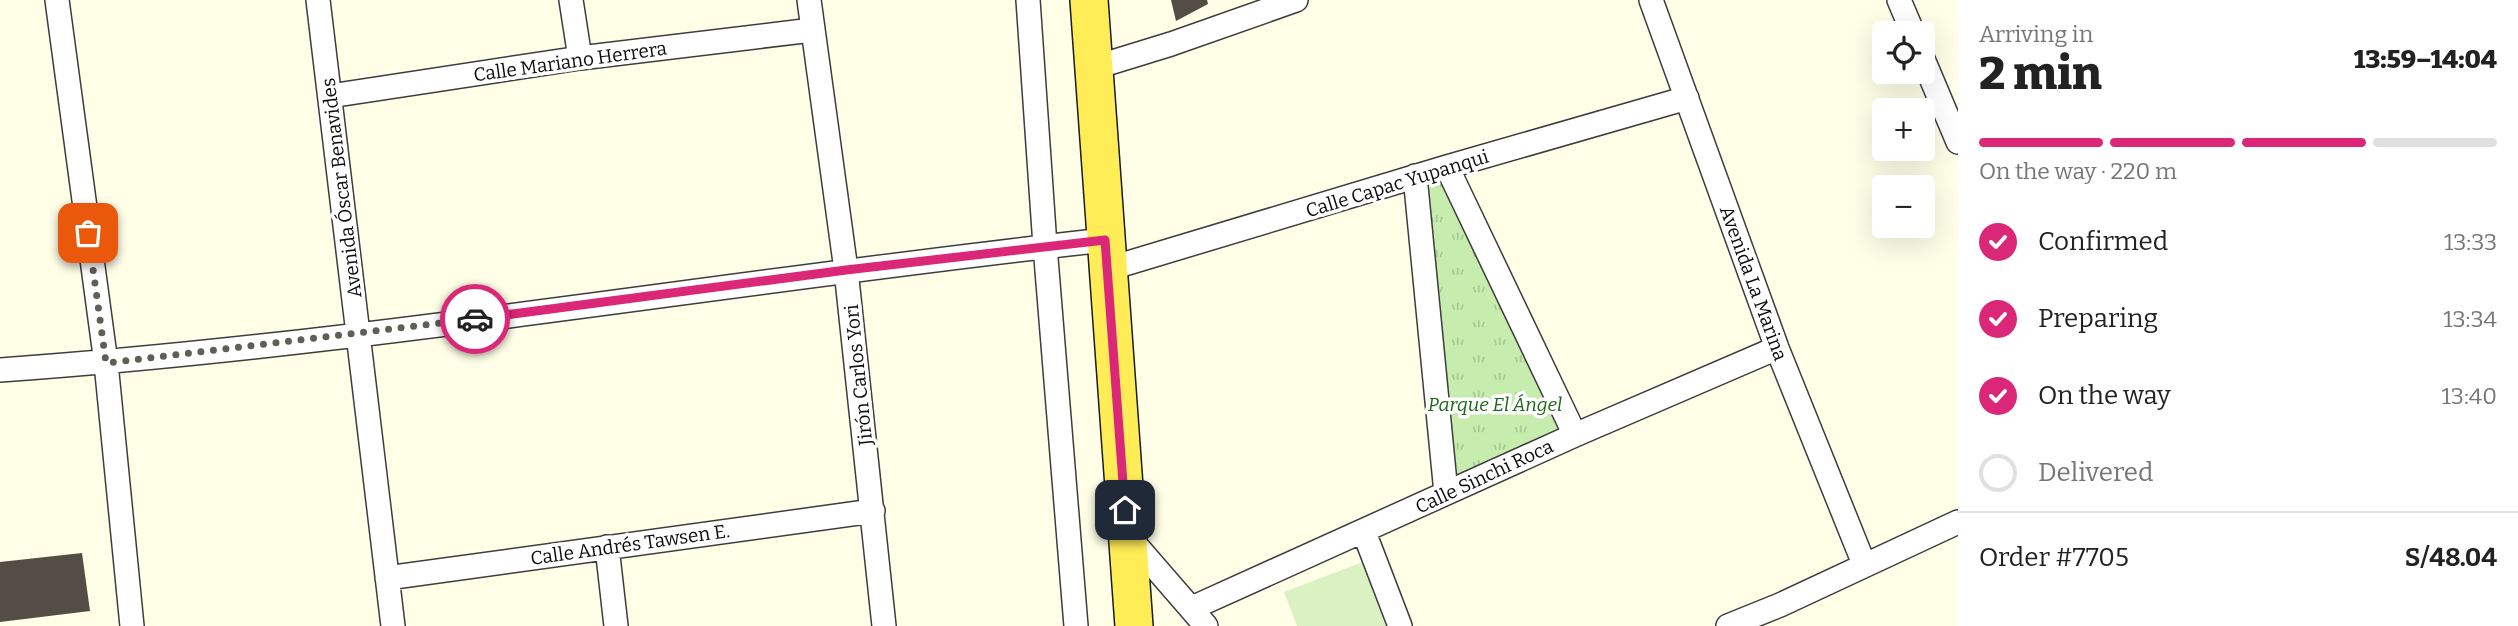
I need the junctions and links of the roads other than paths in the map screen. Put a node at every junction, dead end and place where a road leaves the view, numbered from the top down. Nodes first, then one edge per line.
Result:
1 (57, 0) edge
2 (318, 0) edge
3 (571, 0) edge
4 (809, 0) edge
5 (1028, 0) edge
6 (1089, 0) edge
7 (1296, 0) edge
8 (1651, 0) edge
9 (1899, 0) edge
10 (1908, 21) edge
11 (812, 30) junction
12 (580, 58) junction
13 (1093, 68) junction
14 (1934, 84) edge
15 (330, 96) junction
16 (1687, 99) junction
17 (1958, 142) edge
18 (1447, 167) junction
19 (1415, 176) junction
20 (1045, 246) junction
21 (1107, 254) junction
22 (846, 270) junction
23 (358, 335) junction
24 (1777, 348) junction
25 (106, 363) junction
26 (0, 370) edge
27 (1575, 435) junction
28 (1446, 493) junction
29 (873, 511) junction
30 (1958, 522) edge
31 (1364, 531) junction
32 (1127, 535) junction
33 (607, 547) junction
34 (1864, 565) junction
35 (387, 578) junction
36 (1192, 608) junction
37 (1782, 615) edge
38 (132, 626) edge
39 (393, 626) edge
40 (616, 626) edge
41 (884, 626) edge
42 (1076, 626) edge
43 (1134, 626) edge
44 (1206, 626) edge
45 (1400, 626) edge
46 (1728, 626) edge

1 - 25 street
2 - 15 street, Avenida Óscar Benavides
3 - 12 street
4 - 11 street, Jirón Carlos Yori
5 - 20 street
6 - 13 main road
7 - 13 street
8 - 16 street, Avenida La Marina
9 - 10 street
11 - 12 street, Calle Mariano Herrera
11 - 22 street, Jirón Carlos Yori
12 - 15 street, Calle Mariano Herrera
13 - 21 main road
14 - 17 street
15 - 23 street, Avenida Óscar Benavides
16 - 18 street, Calle Capac Yupanqui
16 - 24 street, Avenida La Marina
18 - 19 street, Calle Capac Yupanqui
18 - 27 street
19 - 21 street, Calle Capac Yupanqui
19 - 28 street
20 - 21 street, Calle Capac Yupanqui
20 - 22 street, Calle Capac Yupanqui
20 - 42 street
21 - 32 main road
22 - 23 street, Calle Capac Yupanqui
22 - 29 street, Jirón Carlos Yori
23 - 25 street, Calle Capac Yupanqui
23 - 35 street, Avenida Óscar Benavides
24 - 27 street, Calle Sinchi Roca
24 - 34 street, Avenida La Marina
25 - 26 street, Calle Capac Yupanqui
25 - 38 street
27 - 28 street, Calle Sinchi Roca
28 - 31 street, Calle Sinchi Roca
29 - 33 street, Calle Andrés Tawsen E.
29 - 41 street, Jirón Carlos Yori
30 - 34 street
31 - 36 street, Calle Sinchi Roca
31 - 45 street
32 - 36 street
32 - 43 main road
33 - 35 street, Calle Andrés Tawsen E.
33 - 40 street
34 - 37 street
35 - 39 street, Avenida Óscar Benavides
36 - 44 street
37 - 46 street

